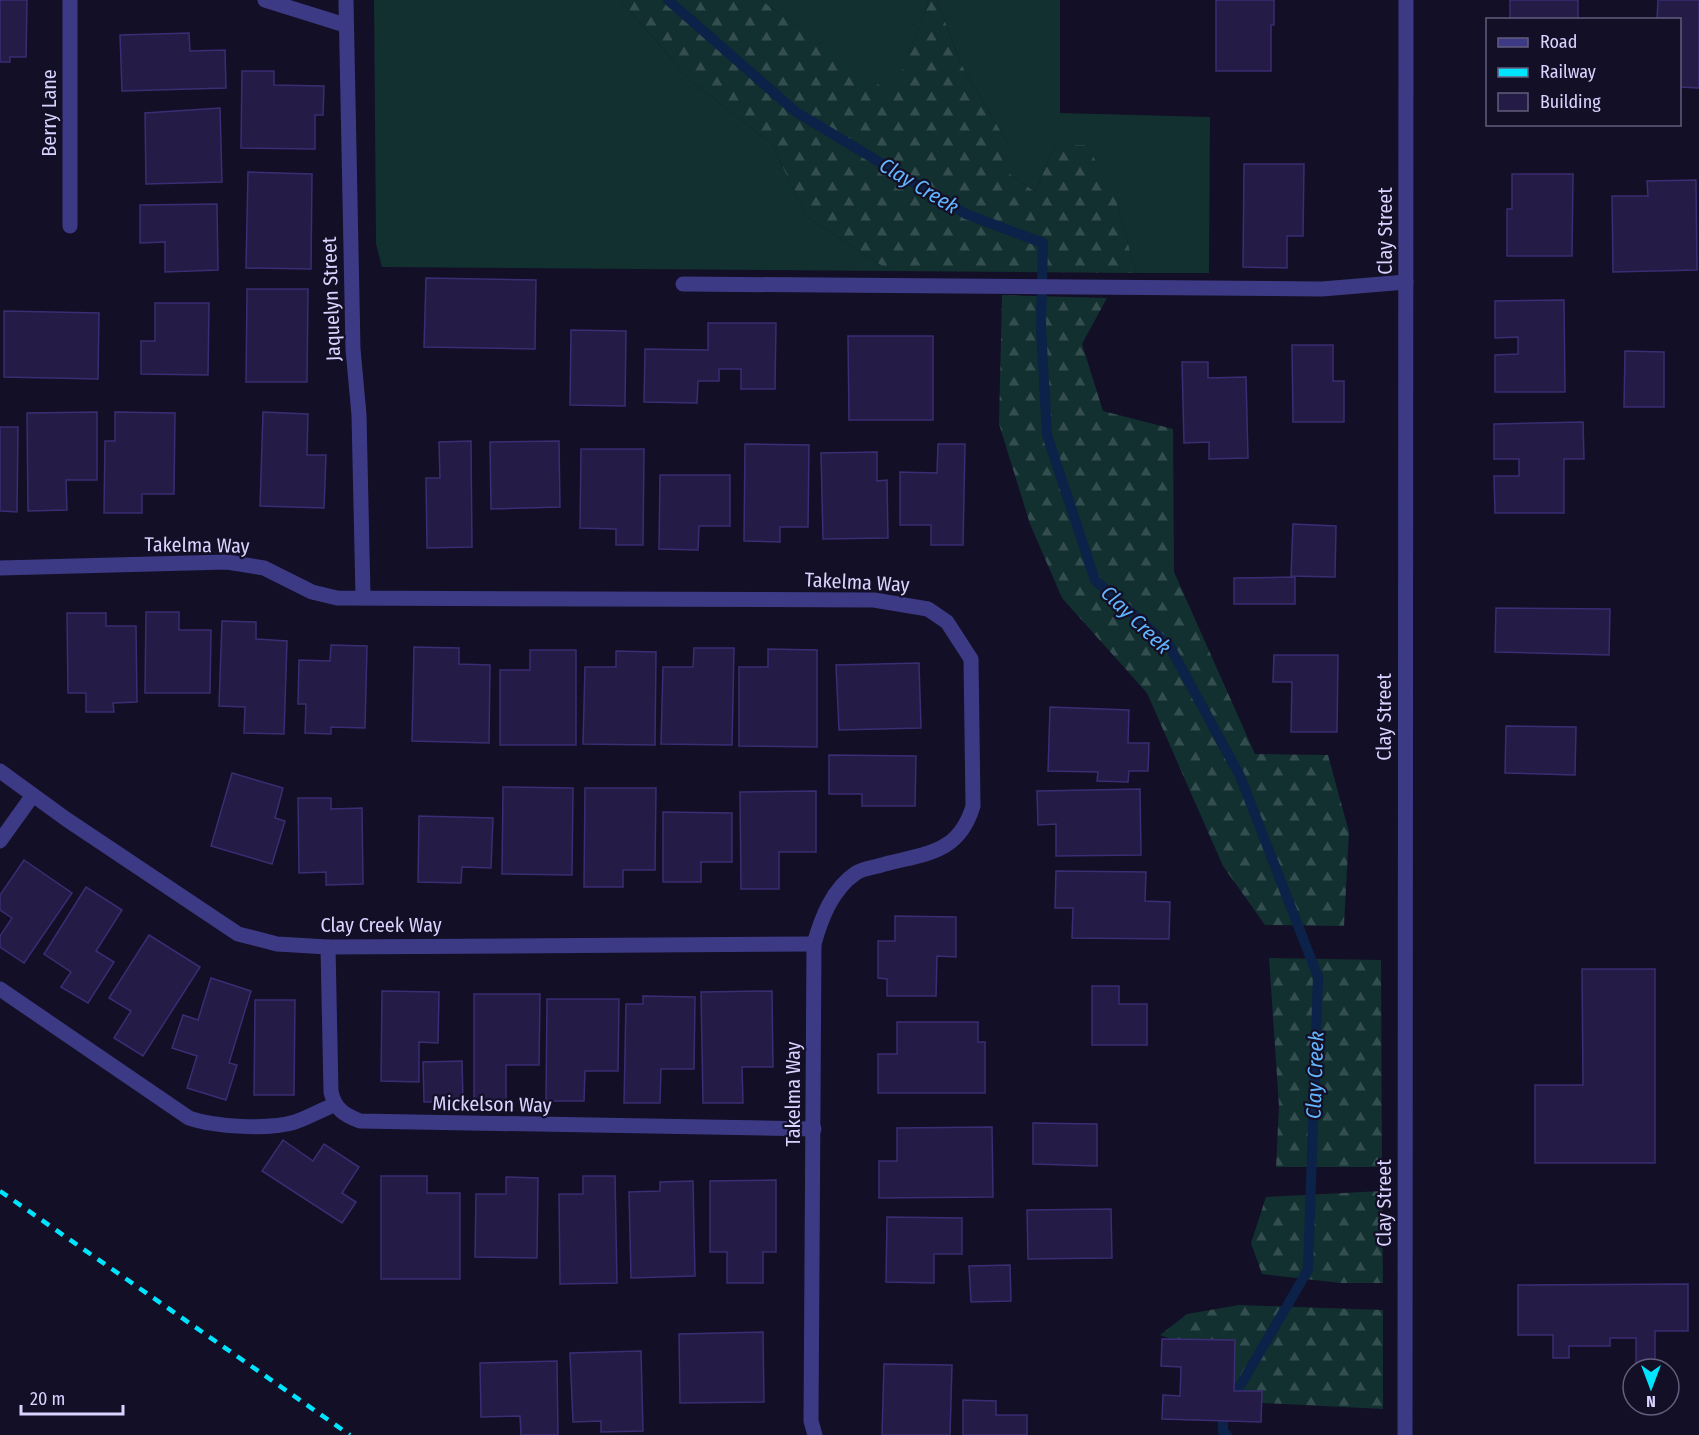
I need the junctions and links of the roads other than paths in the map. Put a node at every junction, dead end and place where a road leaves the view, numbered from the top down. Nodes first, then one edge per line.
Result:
1 (70, 0) edge
2 (265, 0) edge
3 (346, 0) edge
4 (1406, 0) edge
5 (345, 26) junction
6 (70, 226) dead end
7 (1406, 282) junction
8 (683, 284) dead end
9 (0, 568) edge
10 (363, 596) junction
11 (0, 771) edge
12 (33, 795) junction
13 (0, 841) edge
14 (814, 944) junction
15 (328, 947) junction
16 (0, 989) edge
17 (334, 1104) junction
18 (814, 1129) junction
19 (815, 1435) edge
20 (1405, 1435) edge

1 - 6 street, Berry Lane
2 - 5 street
3 - 5 street, Jaquelyn Street
4 - 7 street, Clay Street
5 - 10 street, Jaquelyn Street
7 - 8 street
7 - 20 street, Clay Street
9 - 10 street, Takelma Way
10 - 14 street, Takelma Way
11 - 12 street, Clay Creek Way
12 - 13 street
12 - 15 street, Clay Creek Way
14 - 15 street, Clay Creek Way
14 - 18 street, Takelma Way
15 - 17 street
16 - 17 street
17 - 18 street, Mickelson Way
18 - 19 street, Takelma Way

